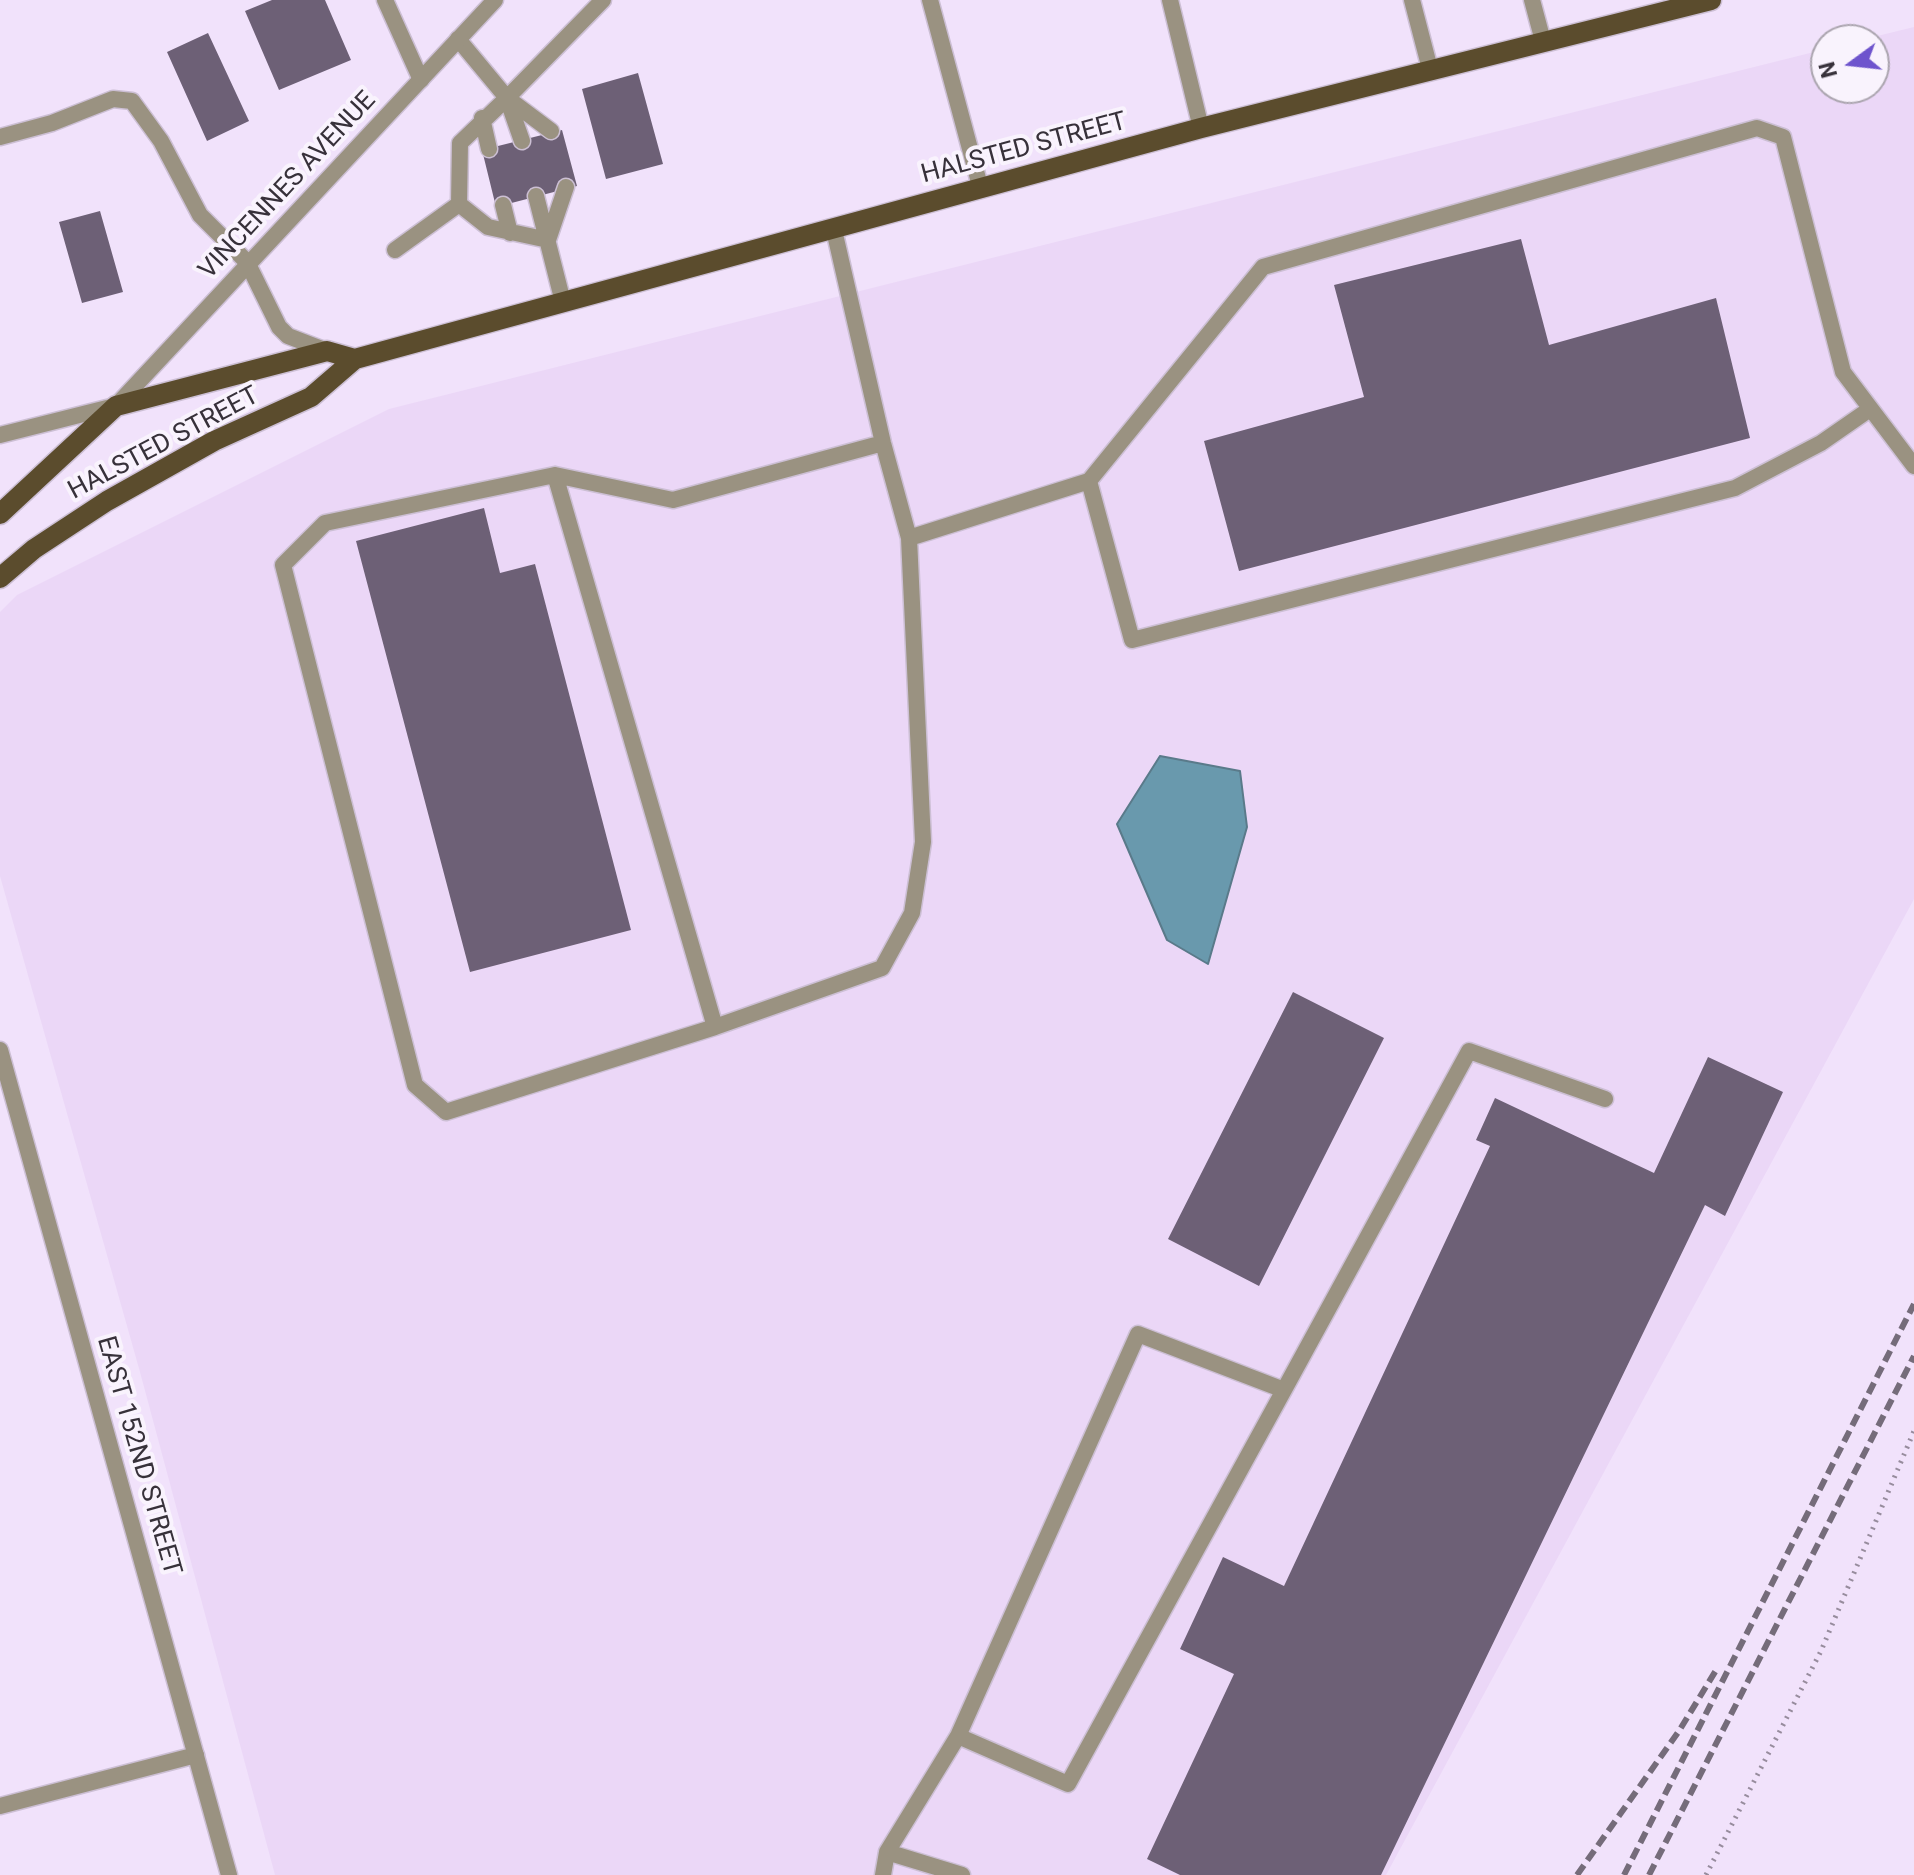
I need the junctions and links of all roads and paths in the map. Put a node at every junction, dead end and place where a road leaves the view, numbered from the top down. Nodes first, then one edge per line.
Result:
1 (385, 0) edge
2 (495, 0) edge
3 (603, 0) edge
4 (930, 0) edge
5 (1170, 0) edge
6 (1412, 0) edge
7 (1532, 0) edge
8 (1703, 1) edge
9 (458, 39) junction
10 (1543, 41) junction
11 (1430, 69) junction
12 (421, 80) junction
13 (507, 98) junction
14 (482, 118) junction
15 (1201, 128) junction
16 (551, 131) dead end
17 (0, 137) edge
18 (522, 141) dead end
19 (489, 149) dead end
20 (980, 186) junction
21 (566, 187) dead end
22 (536, 196) dead end
23 (459, 204) junction
24 (503, 205) dead end
25 (834, 230) junction
26 (510, 233) junction
27 (548, 240) junction
28 (395, 250) dead end
29 (247, 262) junction
30 (563, 302) junction
31 (327, 351) junction
32 (355, 359) junction
33 (116, 406) junction
34 (1870, 409) junction
35 (0, 435) edge
36 (883, 443) junction
37 (1914, 466) edge
38 (555, 475) junction
39 (1089, 481) junction
40 (0, 514) edge
41 (909, 538) junction
42 (0, 578) edge
43 (715, 1027) junction
44 (0, 1050) edge
45 (4, 1080) edge
46 (1605, 1099) dead end
47 (1284, 1390) junction
48 (1914, 1431) edge
49 (958, 1736) junction
50 (196, 1755) junction
51 (0, 1806) edge
52 (887, 1852) junction
53 (229, 1875) edge
54 (883, 1875) edge
55 (962, 1875) edge
56 (1706, 1875) edge

1 - 12 street
2 - 9 street, VINCENNES AVENUE
3 - 13 street
4 - 20 street
5 - 15 street
6 - 11 street
7 - 10 street
8 - 10 main road, HALSTED STREET
9 - 12 street, VINCENNES AVENUE
9 - 13 street
10 - 11 main road, HALSTED STREET
11 - 15 main road, HALSTED STREET
12 - 29 street, VINCENNES AVENUE
13 - 14 street
13 - 16 street
13 - 18 street
14 - 19 street
14 - 23 street
15 - 20 main road, HALSTED STREET
17 - 29 street
20 - 25 main road, HALSTED STREET
21 - 27 street
22 - 27 street
23 - 26 street
23 - 28 street
24 - 26 street
25 - 30 main road, HALSTED STREET
25 - 36 street
26 - 27 street
27 - 30 street
29 - 31 street
29 - 33 street, VINCENNES AVENUE
30 - 32 main road, HALSTED STREET
31 - 32 main road
31 - 33 main road, HALSTED STREET
32 - 42 main road, HALSTED STREET
33 - 35 street, HALSTED STREET
33 - 40 main road, HALSTED STREET
34 - 37 street
34 - 39 street
34 - 39 street
36 - 38 street
36 - 41 street
38 - 43 street
38 - 43 street
39 - 41 street
41 - 43 street
44 - 45 street, EAST 152ND STREET
45 - 50 street, EAST 152ND STREET
46 - 47 street
47 - 49 street
47 - 49 street
48 - 56 path
49 - 52 street
50 - 51 street
50 - 53 street, EAST 152ND STREET
52 - 54 street
52 - 55 street

